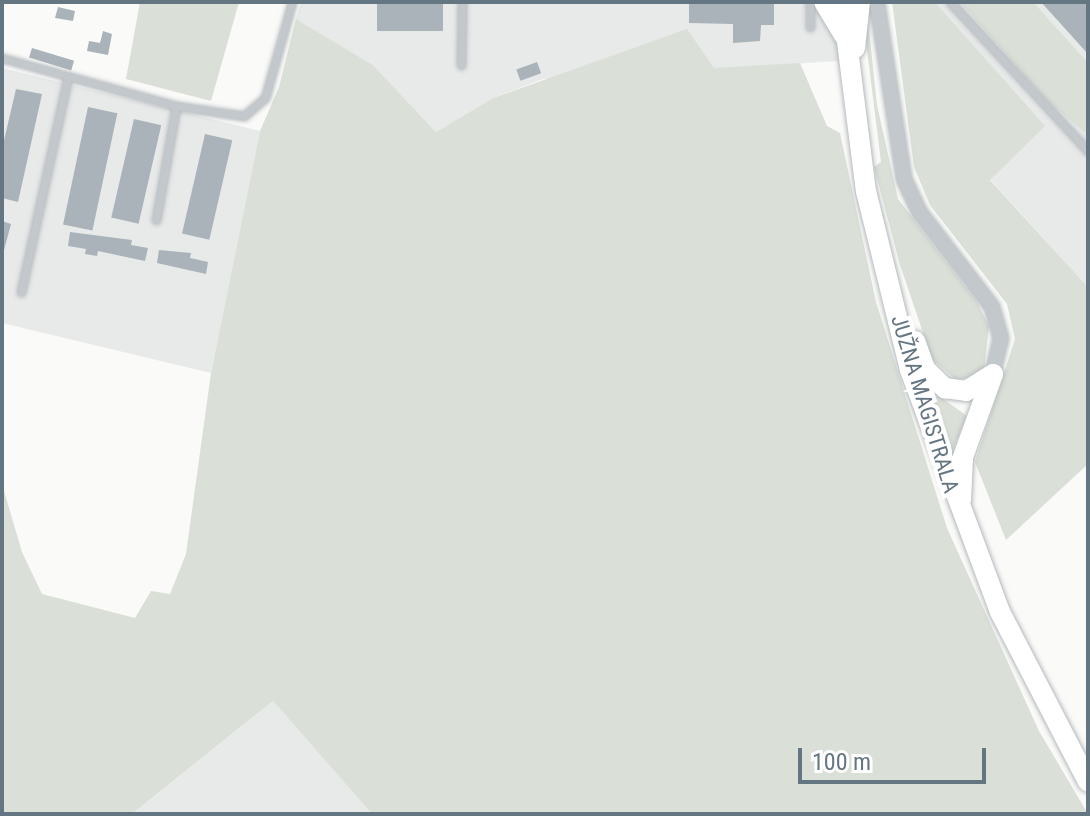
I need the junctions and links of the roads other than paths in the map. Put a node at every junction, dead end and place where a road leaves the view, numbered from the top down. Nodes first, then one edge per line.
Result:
1 (292, 2) edge
2 (462, 2) edge
3 (810, 2) edge
4 (824, 2) edge
5 (842, 2) edge
6 (860, 2) edge
7 (877, 2) edge
8 (950, 2) edge
9 (810, 27) dead end
10 (844, 35) junction
11 (2, 58) edge
12 (461, 65) dead end
13 (68, 77) junction
14 (176, 106) junction
15 (853, 108) junction
16 (1088, 151) edge
17 (156, 220) dead end
18 (21, 292) dead end
19 (893, 299) junction
20 (993, 374) junction
21 (961, 516) junction
22 (1088, 782) edge

1 - 14 lane
2 - 12 lane
3 - 9 lane
4 - 10 main road
5 - 10 main road, JUŽNA MAGISTRALA
6 - 15 main road
7 - 20 street
8 - 16 lane
10 - 15 main road, JUŽNA MAGISTRALA
11 - 13 lane
13 - 14 lane
13 - 18 lane
14 - 17 lane
15 - 19 main road, JUŽNA MAGISTRALA
19 - 20 main road
19 - 21 main road, JUŽNA MAGISTRALA
20 - 21 main road
21 - 22 main road, JUŽNA MAGISTRALA

